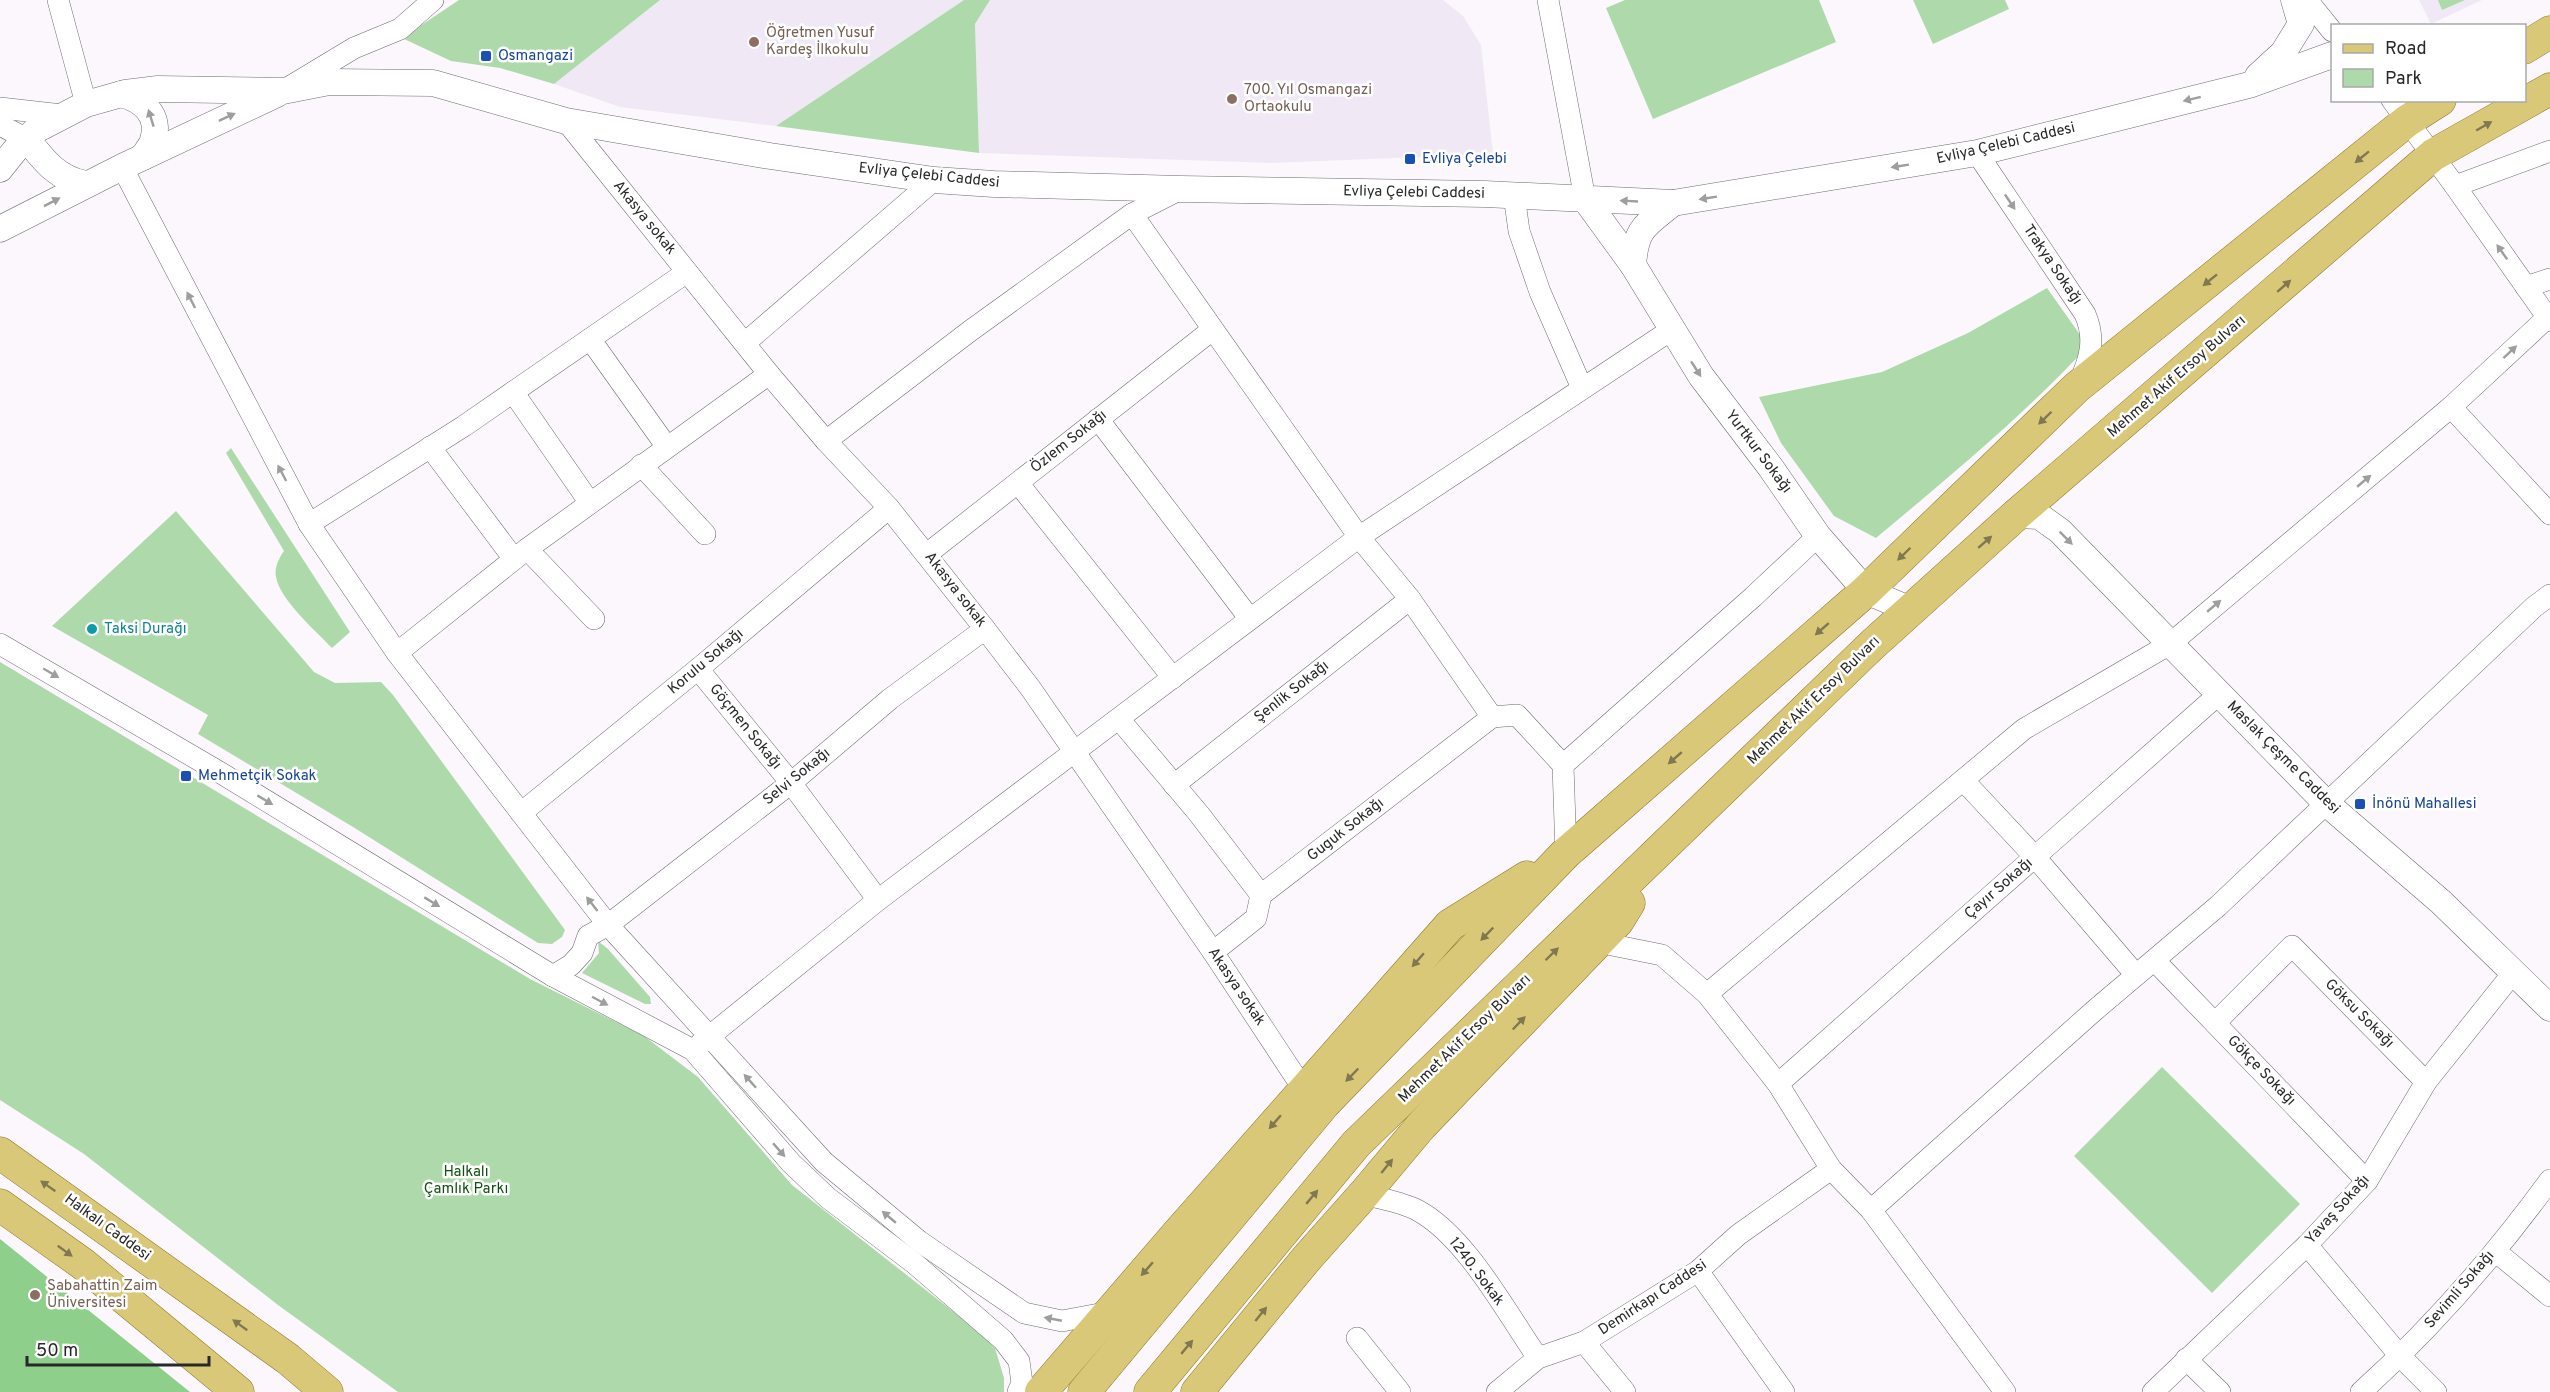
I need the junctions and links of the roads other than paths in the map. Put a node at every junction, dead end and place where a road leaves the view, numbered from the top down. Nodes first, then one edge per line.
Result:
1 (58, 0) edge
2 (433, 0) edge
3 (2294, 0) edge
4 (2307, 0) edge
5 (1550, 1) edge
6 (2550, 20) edge
7 (2526, 25) edge
8 (2331, 30) edge
9 (2550, 32) edge
10 (2526, 47) edge
11 (2331, 55) edge
12 (2249, 85) junction
13 (2550, 89) edge
14 (283, 91) junction
15 (121, 94) junction
16 (2433, 102) edge
17 (86, 104) junction
18 (0, 108) edge
19 (2400, 111) edge
20 (62, 115) junction
21 (566, 121) junction
22 (0, 125) edge
23 (27, 139) junction
24 (2550, 151) edge
25 (1977, 153) junction
26 (2433, 155) junction
27 (133, 162) junction
28 (0, 169) edge
29 (934, 180) junction
30 (86, 184) junction
31 (2455, 186) junction
32 (1181, 189) junction
33 (1514, 195) junction
34 (1585, 199) junction
35 (1673, 203) junction
36 (1132, 214) junction
37 (0, 229) edge
38 (1634, 265) junction
39 (687, 272) junction
40 (2550, 279) edge
41 (2526, 287) junction
42 (2549, 319) edge
43 (1212, 330) junction
44 (1671, 330) junction
45 (590, 339) junction
46 (745, 343) junction
47 (769, 374) junction
48 (2077, 387) junction
49 (1582, 388) junction
50 (513, 392) junction
51 (2451, 407) junction
52 (1098, 419) junction
53 (826, 441) junction
54 (430, 447) junction
55 (667, 447) junction
56 (642, 465) junction
57 (1018, 483) junction
58 (590, 503) junction
59 (889, 508) junction
60 (2550, 514) edge
61 (2016, 515) junction
62 (309, 524) junction
63 (705, 534) dead end
64 (1818, 536) junction
65 (1359, 537) junction
66 (521, 554) junction
67 (927, 554) junction
68 (1866, 591) junction
69 (2550, 595) edge
70 (1410, 599) junction
71 (1911, 610) junction
72 (594, 619) dead end
73 (1250, 619) junction
74 (985, 629) junction
75 (0, 644) edge
76 (2170, 644) junction
77 (397, 653) junction
78 (698, 669) junction
79 (1173, 678) junction
80 (2219, 694) junction
81 (1492, 717) junction
82 (1119, 720) junction
83 (1073, 752) junction
84 (1563, 765) junction
85 (1963, 780) junction
86 (791, 783) junction
87 (1174, 785) junction
88 (2326, 803) junction
89 (521, 813) junction
90 (1672, 838) junction
91 (1566, 853) junction
92 (2035, 857) junction
93 (1261, 895) junction
94 (878, 900) junction
95 (608, 925) junction
96 (1597, 942) junction
97 (1213, 952) junction
98 (2155, 961) junction
99 (2513, 972) junction
100 (2136, 975) junction
101 (553, 976) junction
102 (1707, 994) junction
103 (2550, 1008) edge
104 (2214, 1023) junction
105 (708, 1035) junction
106 (693, 1050) junction
107 (2426, 1082) junction
108 (1778, 1084) junction
109 (1304, 1090) junction
110 (0, 1153) edge
111 (1831, 1169) junction
112 (2550, 1180) edge
113 (2367, 1181) junction
114 (1364, 1194) junction
115 (0, 1205) edge
116 (1871, 1210) junction
117 (2307, 1245) junction
118 (2495, 1251) junction
119 (1698, 1271) junction
120 (2550, 1296) edge
121 (1110, 1312) junction
122 (1357, 1338) dead end
123 (1584, 1342) junction
124 (2400, 1356) junction
125 (1538, 1358) junction
126 (288, 1359) junction
127 (2186, 1359) junction
128 (1199, 1391) edge
129 (238, 1392) edge
130 (327, 1392) edge
131 (348, 1392) edge
132 (1018, 1392) edge
133 (1041, 1392) edge
134 (1084, 1392) edge
135 (1150, 1392) edge
136 (1400, 1392) edge
137 (1497, 1392) edge
138 (1625, 1392) edge
139 (1784, 1392) edge
140 (2006, 1392) edge
141 (2153, 1392) edge
142 (2220, 1392) edge
143 (2361, 1392) edge
144 (2436, 1392) edge

1 - 17 street
2 - 14 street
3 - 12 street
4 - 8 street
5 - 34 street
6 - 7 main road
9 - 10 main road
11 - 12 street, Evliya Çelebi Caddesi
12 -> 25 street, Evliya Çelebi Caddesi
26 -> 13 main road, Mehmet Akif Ersoy Bulvarı
14 - 15 street
14 - 21 street, Evliya Çelebi Caddesi
27 -> 14 street
15 - 17 street
27 -> 15 street
16 - 19 main road
17 - 20 street
18 - 20 street
19 - 26 street
19 -> 48 main road
20 - 23 street
21 - 29 street, Evliya Çelebi Caddesi
21 - 39 street, Akasya sokak
22 - 23 street
23 - 28 street
23 - 30 street
24 - 31 street
25 -> 35 street, Evliya Çelebi Caddesi
25 -> 48 street, Trakya Sokağı
26 - 31 street
61 -> 26 main road, Mehmet Akif Ersoy Bulvarı
27 - 30 street
62 -> 27 street
29 - 32 street, Evliya Çelebi Caddesi
29 - 46 street
37 -> 30 street
41 -> 31 street
32 - 33 street, Evliya Çelebi Caddesi
32 - 36 street
33 - 34 street, Evliya Çelebi Caddesi
33 - 49 street
35 -> 34 street, Evliya Çelebi Caddesi
34 - 38 street
35 - 38 street, Evliya Çelebi Caddesi
36 - 43 street
36 - 53 street
38 - 44 street, Yurtkur Sokağı
39 - 45 street
39 - 46 street, Akasya sokak
40 - 41 street
41 - 42 street
51 -> 42 street
43 - 52 street, Özlem Sokağı
43 - 65 street
44 - 49 street
44 -> 64 street, Yurtkur Sokağı
45 - 50 street
45 - 55 street
46 - 47 street, Akasya sokak
47 - 53 street, Akasya sokak
47 - 55 street
48 -> 68 main road
49 - 65 street
50 - 54 street
50 - 58 street
51 - 60 street
76 -> 51 street
52 - 57 street, Özlem Sokağı
52 - 73 street
53 - 59 street, Akasya sokak
54 - 62 street
54 - 66 street
55 - 56 street
56 - 58 street
56 - 63 street
57 - 67 street, Özlem Sokağı
57 - 79 street
58 - 66 street
59 - 67 street, Akasya sokak
59 - 78 street, Korulu Sokağı
71 -> 61 main road, Mehmet Akif Ersoy Bulvarı
61 -> 76 street, Maslak Çeşme Caddesi
62 - 77 street
64 - 68 street, Yurtkur Sokağı
64 - 84 street
65 - 70 street
65 - 73 street
66 - 72 street
66 - 77 street
67 - 74 street, Akasya sokak
68 - 71 street, Yurtkur Sokağı
68 -> 91 main road
69 - 88 street
70 - 81 street
70 - 87 street, Şenlik Sokağı
71 - 90 main road, Mehmet Akif Ersoy Bulvarı
73 - 79 street
74 - 83 street, Akasya sokak
74 - 86 street, Selvi Sokağı
75 -> 101 street
76 - 80 street, Maslak Çeşme Caddesi
76 - 85 street
77 - 89 street
78 - 86 street, Göçmen Sokağı
78 - 89 street, Korulu Sokağı
79 - 82 street
80 - 88 street, Maslak Çeşme Caddesi
80 - 92 street, Çayır Sokağı
81 - 84 street
81 - 93 street, Guguk Sokağı
82 - 83 street
82 - 87 street
83 - 94 street
83 - 97 street, Akasya sokak
84 - 91 street
85 - 92 street
85 - 102 street
86 - 94 street, Göçmen Sokağı
86 - 95 street, Selvi Sokağı
87 - 93 street
88 - 98 street
88 - 99 street, Maslak Çeşme Caddesi
95 -> 89 street
90 - 96 main road
135 -> 90 main road, Mehmet Akif Ersoy Bulvarı
91 -> 109 main road
91 -> 134 main road
92 - 100 street
92 - 108 street, Çayır Sokağı
93 - 97 street
94 - 105 street
95 - 101 street, Selvi Sokağı
95 - 105 street
96 - 102 street
114 -> 96 main road
97 - 109 street, Akasya sokak
98 - 100 street
98 - 104 street, Gökçe Sokağı
99 - 103 street, Maslak Çeşme Caddesi
99 - 107 street, Yavaş Sokağı
100 - 116 street
101 -> 106 street
102 - 108 street
104 - 107 street, Göksu Sokağı
104 - 113 street, Gökçe Sokağı
105 - 106 street
121 -> 105 street
106 -> 132 street
107 - 113 street, Yavaş Sokağı
108 - 111 street
109 -> 121 main road
126 -> 110 main road, Halkalı Caddesi
111 - 116 street
111 - 119 street, Demirkapı Caddesi
112 - 118 street, Sevimli Sokağı
113 - 117 street, Yavaş Sokağı
114 - 125 street, 1240. Sokak
128 -> 114 main road
115 -> 129 main road
116 - 140 street
117 - 124 street
117 - 127 street, Yavaş Sokağı
118 - 120 street
118 - 124 street, Sevimli Sokağı
119 - 123 street, Demirkapı Caddesi
119 - 139 street
121 - 133 main road
122 - 136 street
123 - 125 street, Demirkapı Caddesi
123 - 138 street
124 - 143 street, Sevimli Sokağı
124 - 144 street
125 - 137 street, Demirkapı Caddesi
126 - 130 main road, Halkalı Caddesi
126 - 131 main road
127 - 141 street, Yavaş Sokağı
127 - 142 street

